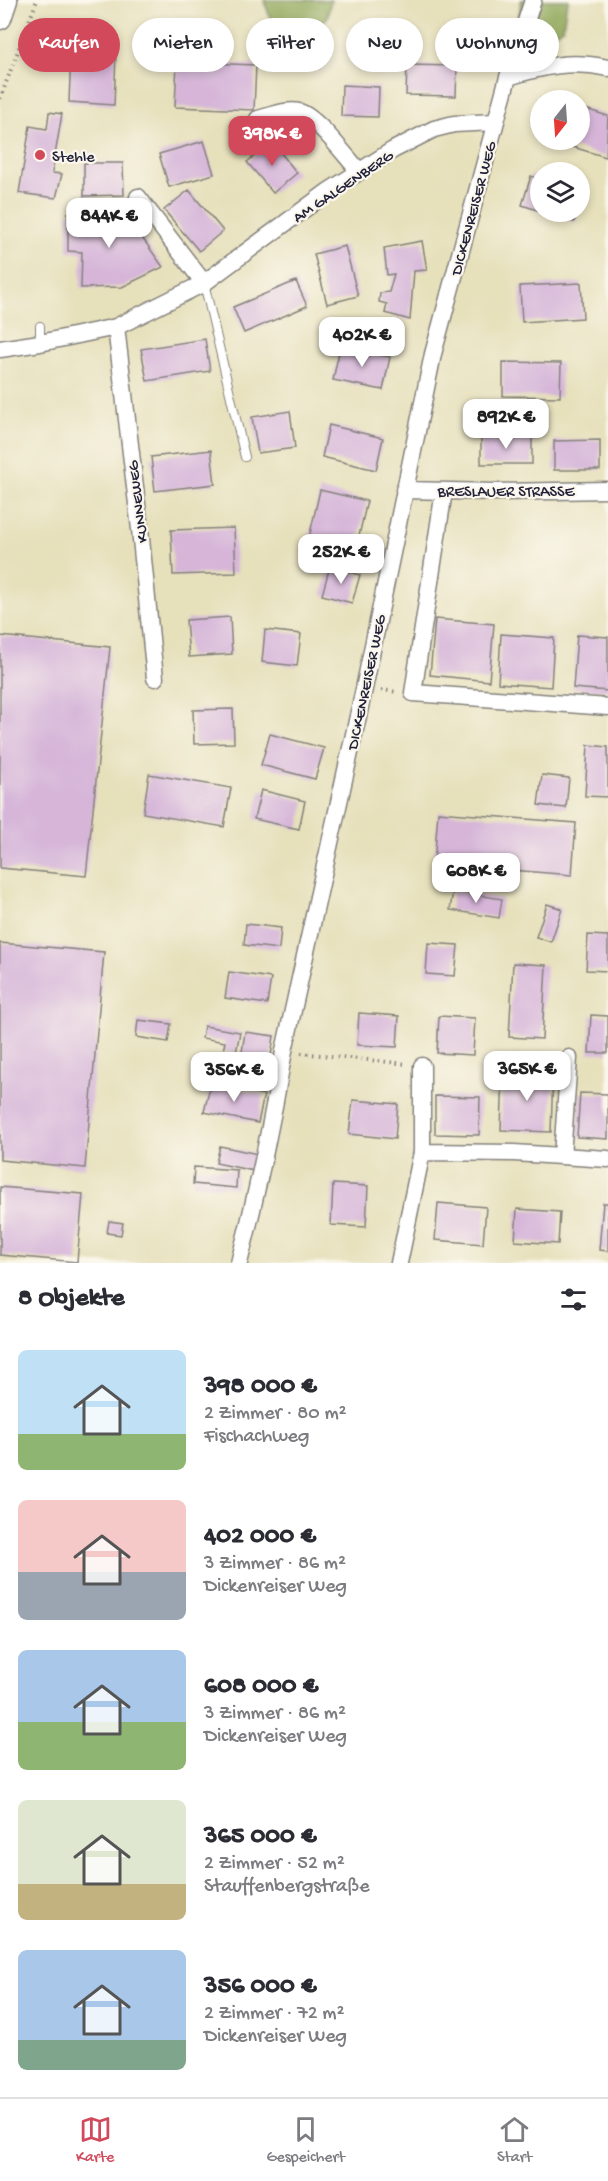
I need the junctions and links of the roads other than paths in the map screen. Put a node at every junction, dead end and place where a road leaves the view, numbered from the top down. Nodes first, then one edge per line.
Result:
1 (6, 0) edge
2 (533, 0) edge
3 (0, 18) edge
4 (608, 68) edge
5 (508, 77) junction
6 (258, 119) dead end
7 (495, 123) junction
8 (359, 171) junction
9 (138, 197) dead end
10 (204, 283) junction
11 (40, 326) dead end
12 (116, 327) junction
13 (40, 343) junction
14 (0, 349) edge
15 (245, 457) dead end
16 (404, 490) junction
17 (608, 490) edge
18 (444, 491) junction
19 (155, 678) dead end
20 (608, 707) edge
21 (569, 1058) dead end
22 (422, 1066) road end
23 (422, 1152) junction
24 (562, 1156) junction
25 (608, 1159) edge
26 (239, 1263) edge
27 (399, 1263) edge

1 - 3 main road
2 - 5 street, DICKENREISER WEG
4 - 5 street
5 - 7 street, DICKENREISER WEG
6 - 8 street
7 - 8 street, AM GALGENBERG
7 - 16 street, DICKENREISER WEG
8 - 10 street, AM GALGENBERG
9 - 10 street
10 - 12 street, AM GALGENBERG
10 - 15 lane
11 - 13 lane
12 - 13 street, AM GALGENBERG
12 - 19 street, KUNNEWEG
13 - 14 street, AM GALGENBERG
16 - 18 street, BRESLAUER STRASSE
16 - 26 street, DICKENREISER WEG
17 - 18 street, BRESLAUER STRASSE
18 - 20 street
21 - 24 street
22 - 23 street
23 - 24 street
23 - 27 street
24 - 25 street

